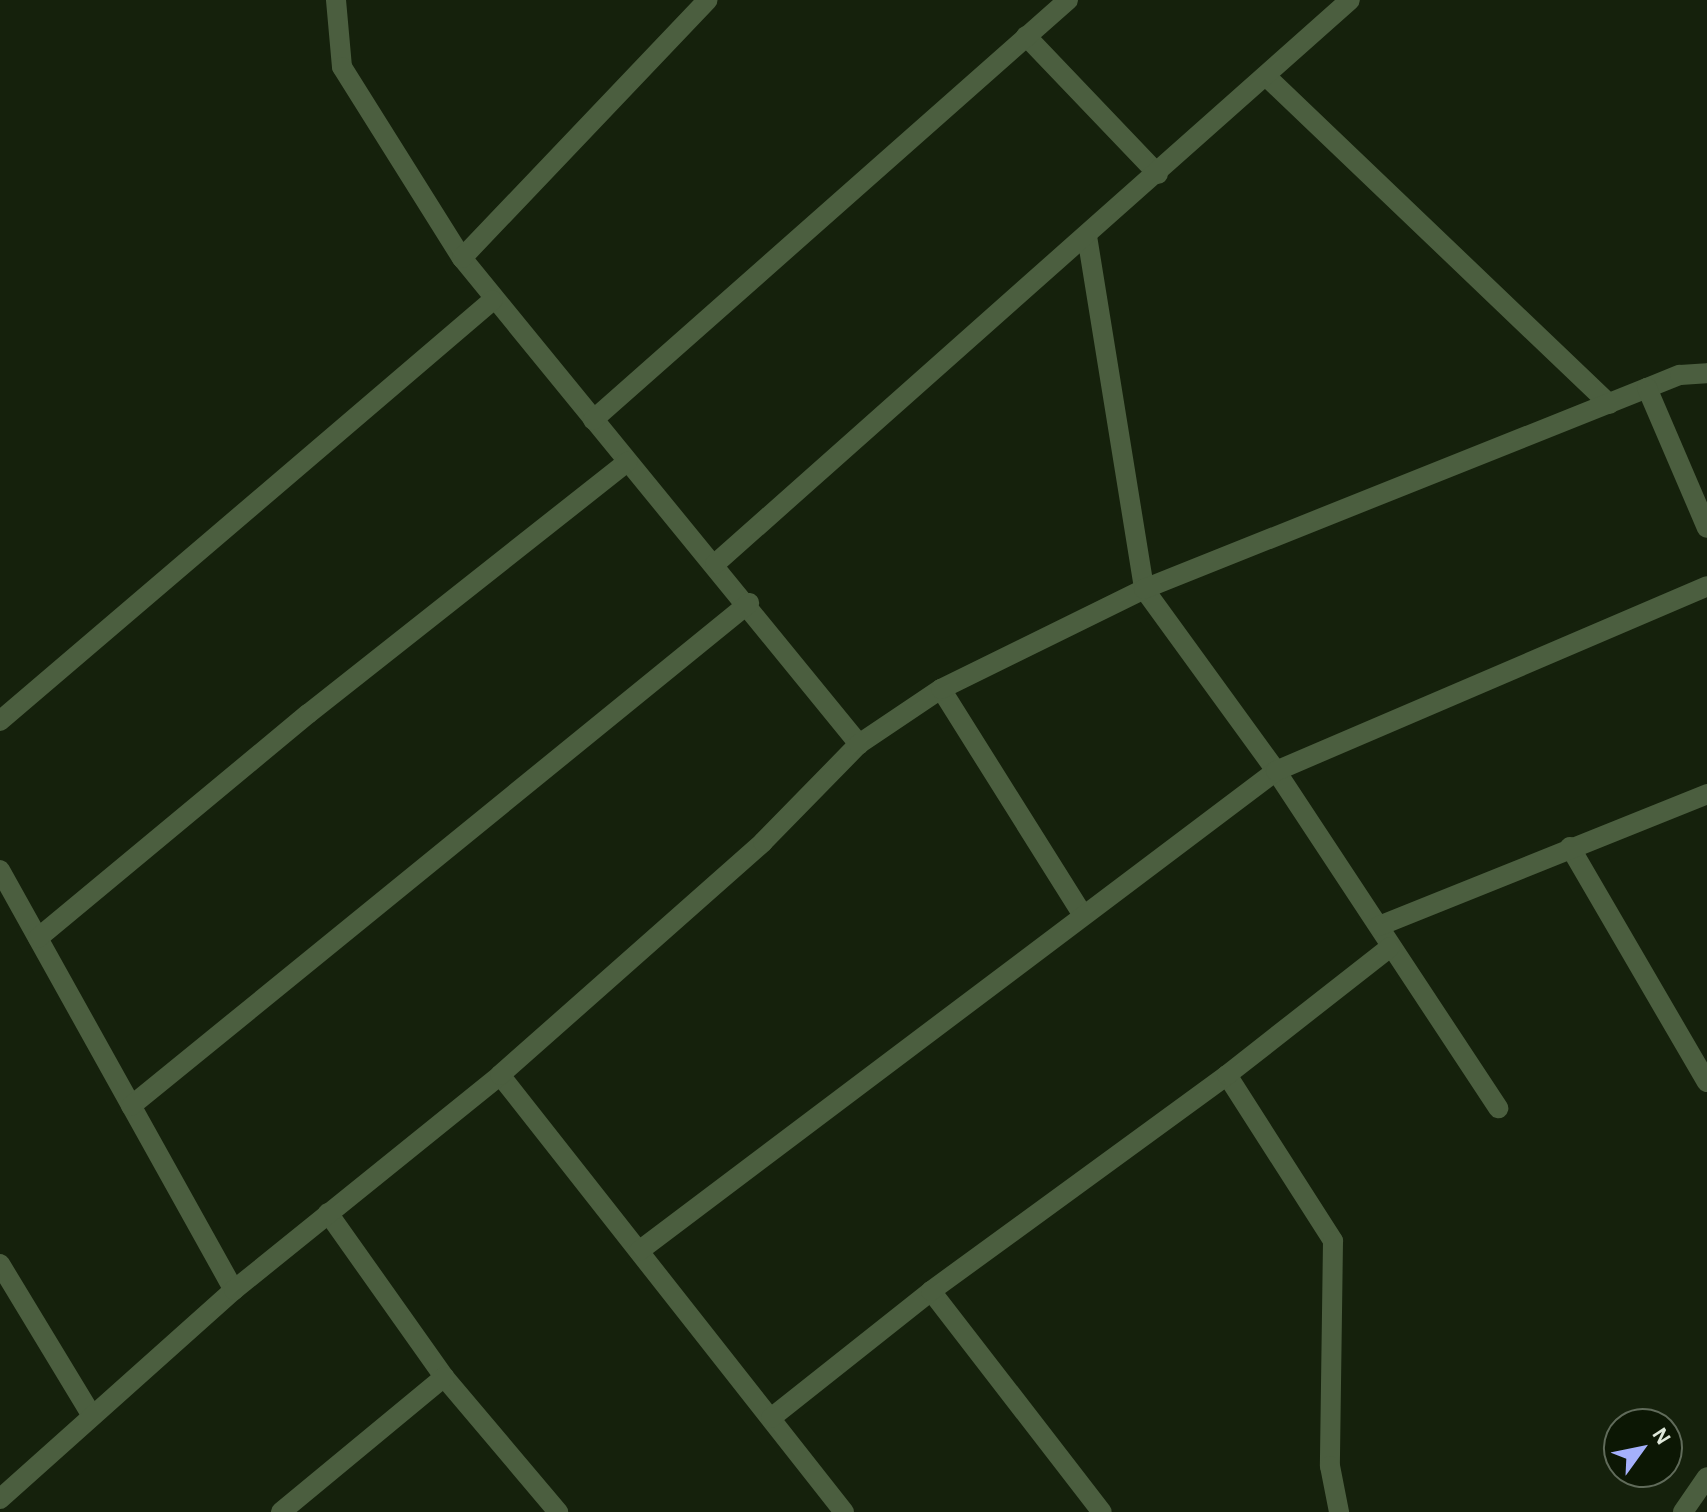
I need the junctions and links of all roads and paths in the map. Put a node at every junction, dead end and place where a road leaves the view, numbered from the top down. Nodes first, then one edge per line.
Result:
1 (336, 0) edge
2 (708, 0) edge
3 (1068, 0) edge
4 (1350, 0) edge
5 (1026, 36) junction
6 (1268, 78) junction
7 (1158, 174) junction
8 (1087, 236) junction
9 (462, 258) junction
10 (493, 300) junction
11 (1707, 373) edge
12 (1647, 388) junction
13 (1609, 404) junction
14 (593, 420) junction
15 (627, 462) junction
16 (1707, 528) edge
17 (715, 564) junction
18 (1707, 586) edge
19 (1144, 589) junction
20 (749, 603) junction
21 (941, 689) junction
22 (0, 721) edge
23 (859, 744) junction
24 (1276, 771) junction
25 (1707, 794) edge
26 (1570, 847) junction
27 (0, 870) edge
28 (1083, 915) junction
29 (1379, 926) junction
30 (38, 938) junction
31 (1390, 947) junction
32 (500, 1075) junction
33 (1227, 1075) junction
34 (1707, 1082) edge
35 (131, 1106) junction
36 (1498, 1108) dead end
37 (328, 1213) junction
38 (639, 1251) junction
39 (0, 1264) edge
40 (234, 1290) junction
41 (931, 1291) junction
42 (444, 1377) junction
43 (92, 1416) junction
44 (771, 1418) junction
45 (1707, 1477) edge
46 (0, 1499) edge
47 (281, 1512) edge
48 (558, 1512) edge
49 (844, 1512) edge
50 (1102, 1512) edge
51 (1339, 1512) edge
52 (1683, 1512) edge

1 - 9 street
2 - 9 street
3 - 5 street
4 - 6 street
5 - 7 street
5 - 14 street
6 - 7 street
6 - 13 street
7 - 8 street
8 - 17 street
8 - 19 street
9 - 10 street
10 - 14 street
10 - 22 street
11 - 12 street
12 - 13 street
12 - 16 street
13 - 19 street
14 - 15 street
15 - 17 street
15 - 30 street
17 - 20 street
18 - 24 street
19 - 21 street
19 - 24 street
20 - 23 street
20 - 35 street
21 - 23 street
21 - 28 street
23 - 32 street
24 - 28 street
24 - 29 street
25 - 26 street
26 - 29 street
26 - 34 street
27 - 30 street
28 - 38 street
29 - 31 street
30 - 35 street
31 - 33 street
31 - 36 street
32 - 37 street
32 - 38 street
33 - 41 street
33 - 51 street
35 - 40 street
37 - 40 street
37 - 42 street
38 - 44 street
39 - 43 street
40 - 43 street
41 - 44 street
41 - 50 street
42 - 47 street
42 - 48 street
43 - 46 street
44 - 49 street
45 - 52 street

